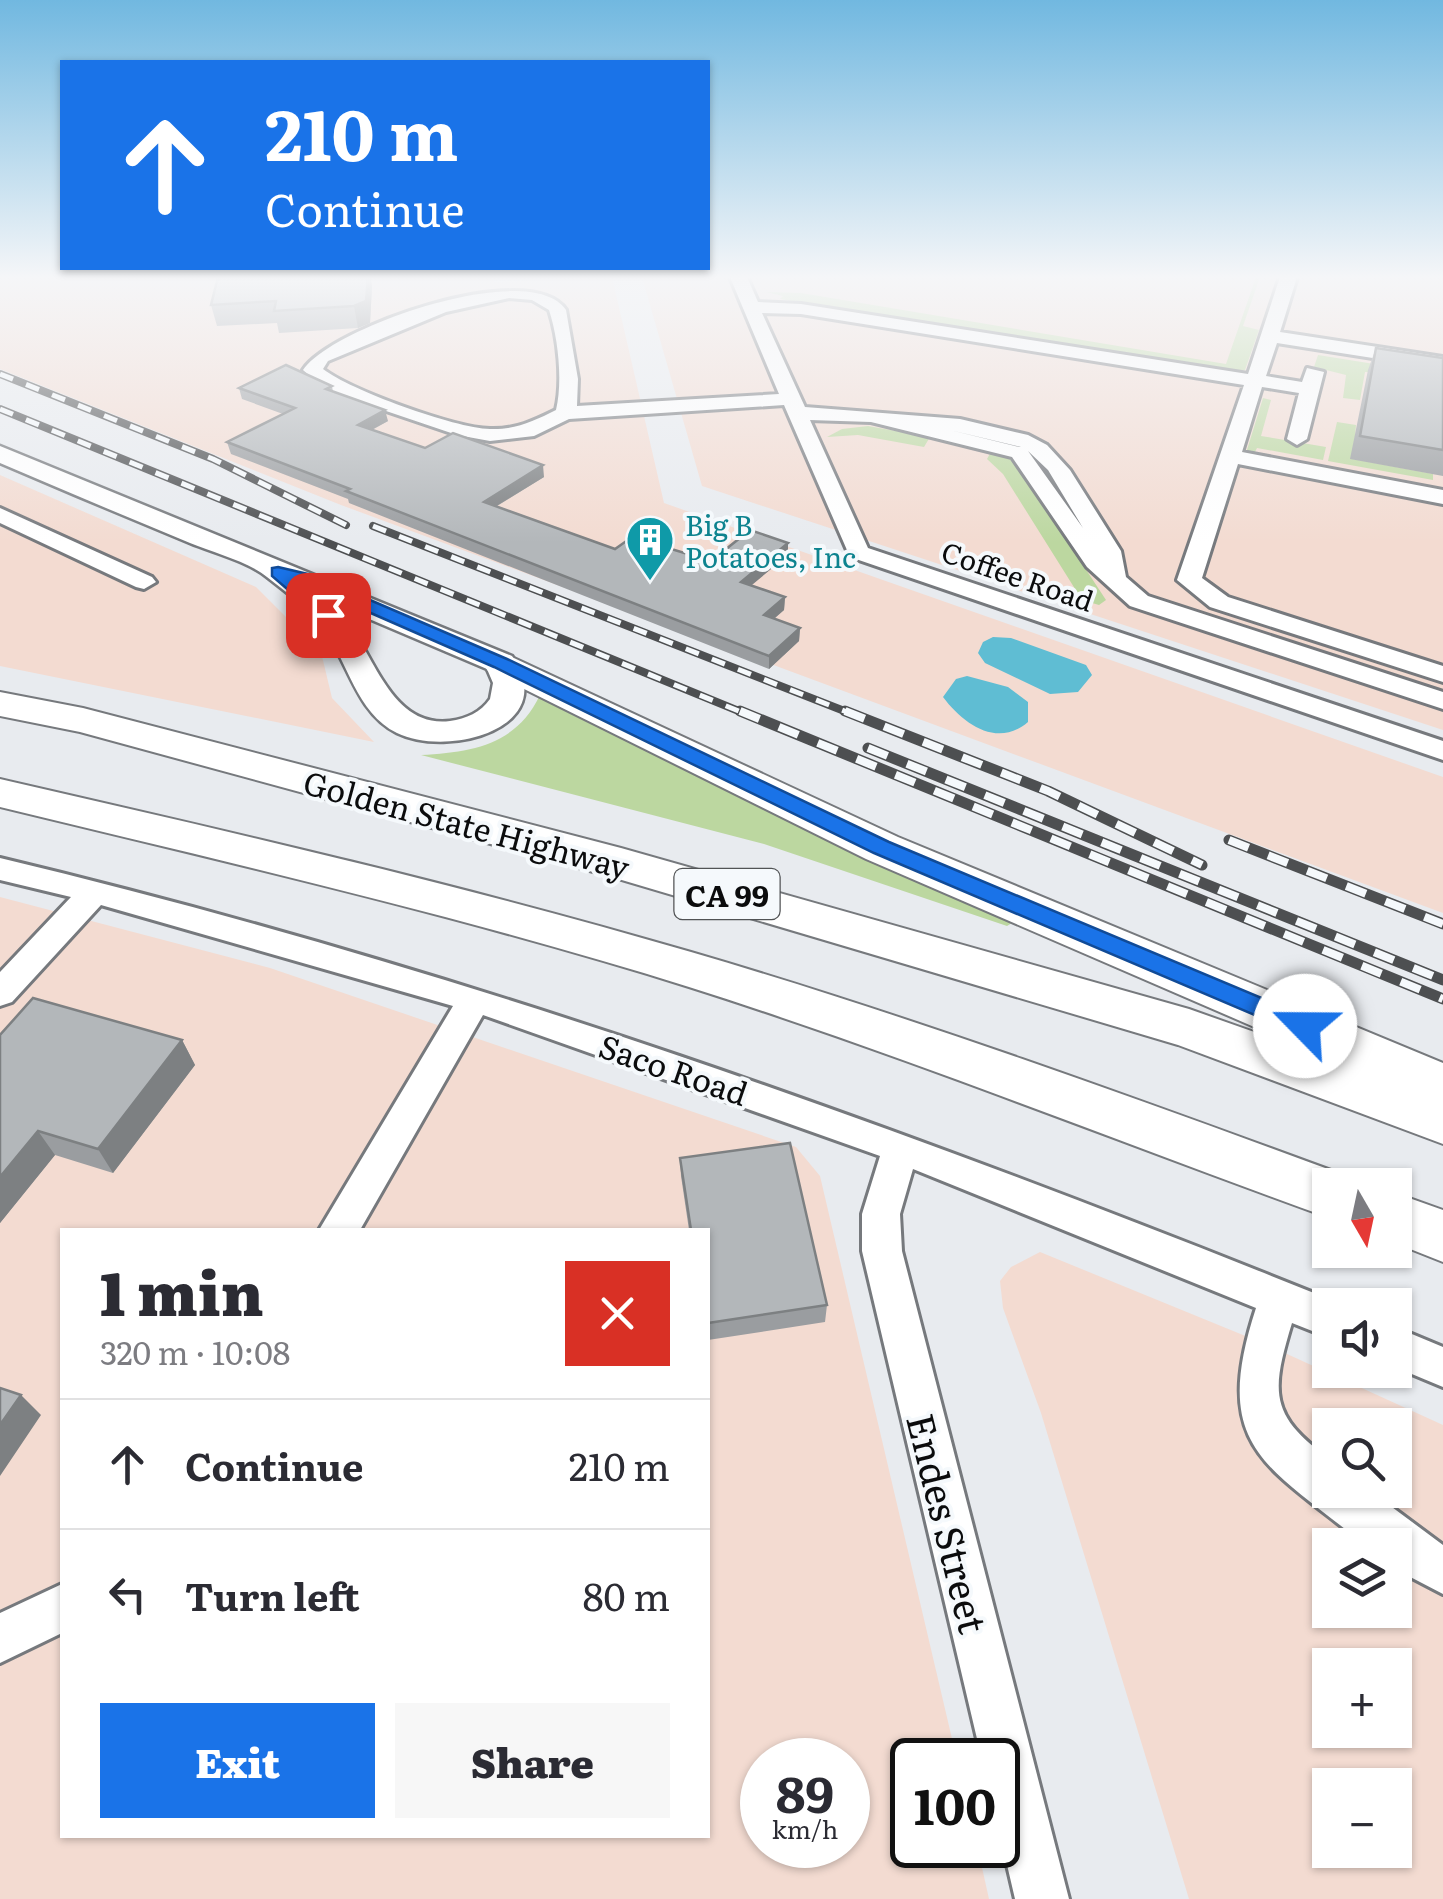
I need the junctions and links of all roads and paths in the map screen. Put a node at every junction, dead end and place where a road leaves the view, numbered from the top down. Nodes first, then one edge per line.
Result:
1 (316, 366) edge
2 (566, 366) edge
3 (776, 366) edge
4 (1136, 366) edge
5 (1259, 366) edge
6 (1252, 384) junction
7 (794, 406) junction
8 (565, 413) junction
9 (1297, 440) dead end
10 (0, 454) edge
11 (1230, 456) junction
12 (1443, 497) edge
13 (0, 514) edge
14 (278, 572) junction
15 (144, 582) dead end
16 (500, 663) junction
17 (1443, 674) edge
18 (1443, 701) edge
19 (0, 704) edge
20 (1443, 751) edge
21 (0, 793) edge
22 (0, 869) edge
23 (93, 894) junction
24 (0, 993) edge
25 (473, 1002) junction
26 (1443, 1086) edge
27 (1443, 1122) edge
28 (901, 1147) junction
29 (1312, 1187) edge
30 (1412, 1224) edge
31 (340, 1228) edge
32 (1443, 1236) edge
33 (1278, 1298) junction
34 (1312, 1312) edge
35 (1412, 1353) edge
36 (1443, 1366) edge
37 (1312, 1472) edge
38 (1356, 1508) edge
39 (1443, 1571) edge
40 (60, 1609) edge
41 (0, 1639) edge
42 (1042, 1899) edge

1 - 8 street
2 - 8 street
3 - 7 street, Coffee Road
4 - 6 street
5 - 6 street
6 - 9 street
6 - 11 street
7 - 8 street
7 - 18 street
7 - 20 street, Coffee Road
10 - 14 main road
11 - 12 street
11 - 17 street
13 - 15 street
14 - 16 main road
14 - 16 main road
16 - 26 highway
19 - 27 highway, Golden State Highway / CA 99
21 - 29 highway, CA 99
22 - 23 street, Saco Road
23 - 24 street
23 - 25 street, Saco Road
25 - 28 street, Saco Road
25 - 31 street
28 - 33 street, Saco Road
28 - 42 street, Endes Street
30 - 32 highway
33 - 34 street, Saco Road
33 - 37 street
35 - 36 street
38 - 39 street
40 - 41 street

